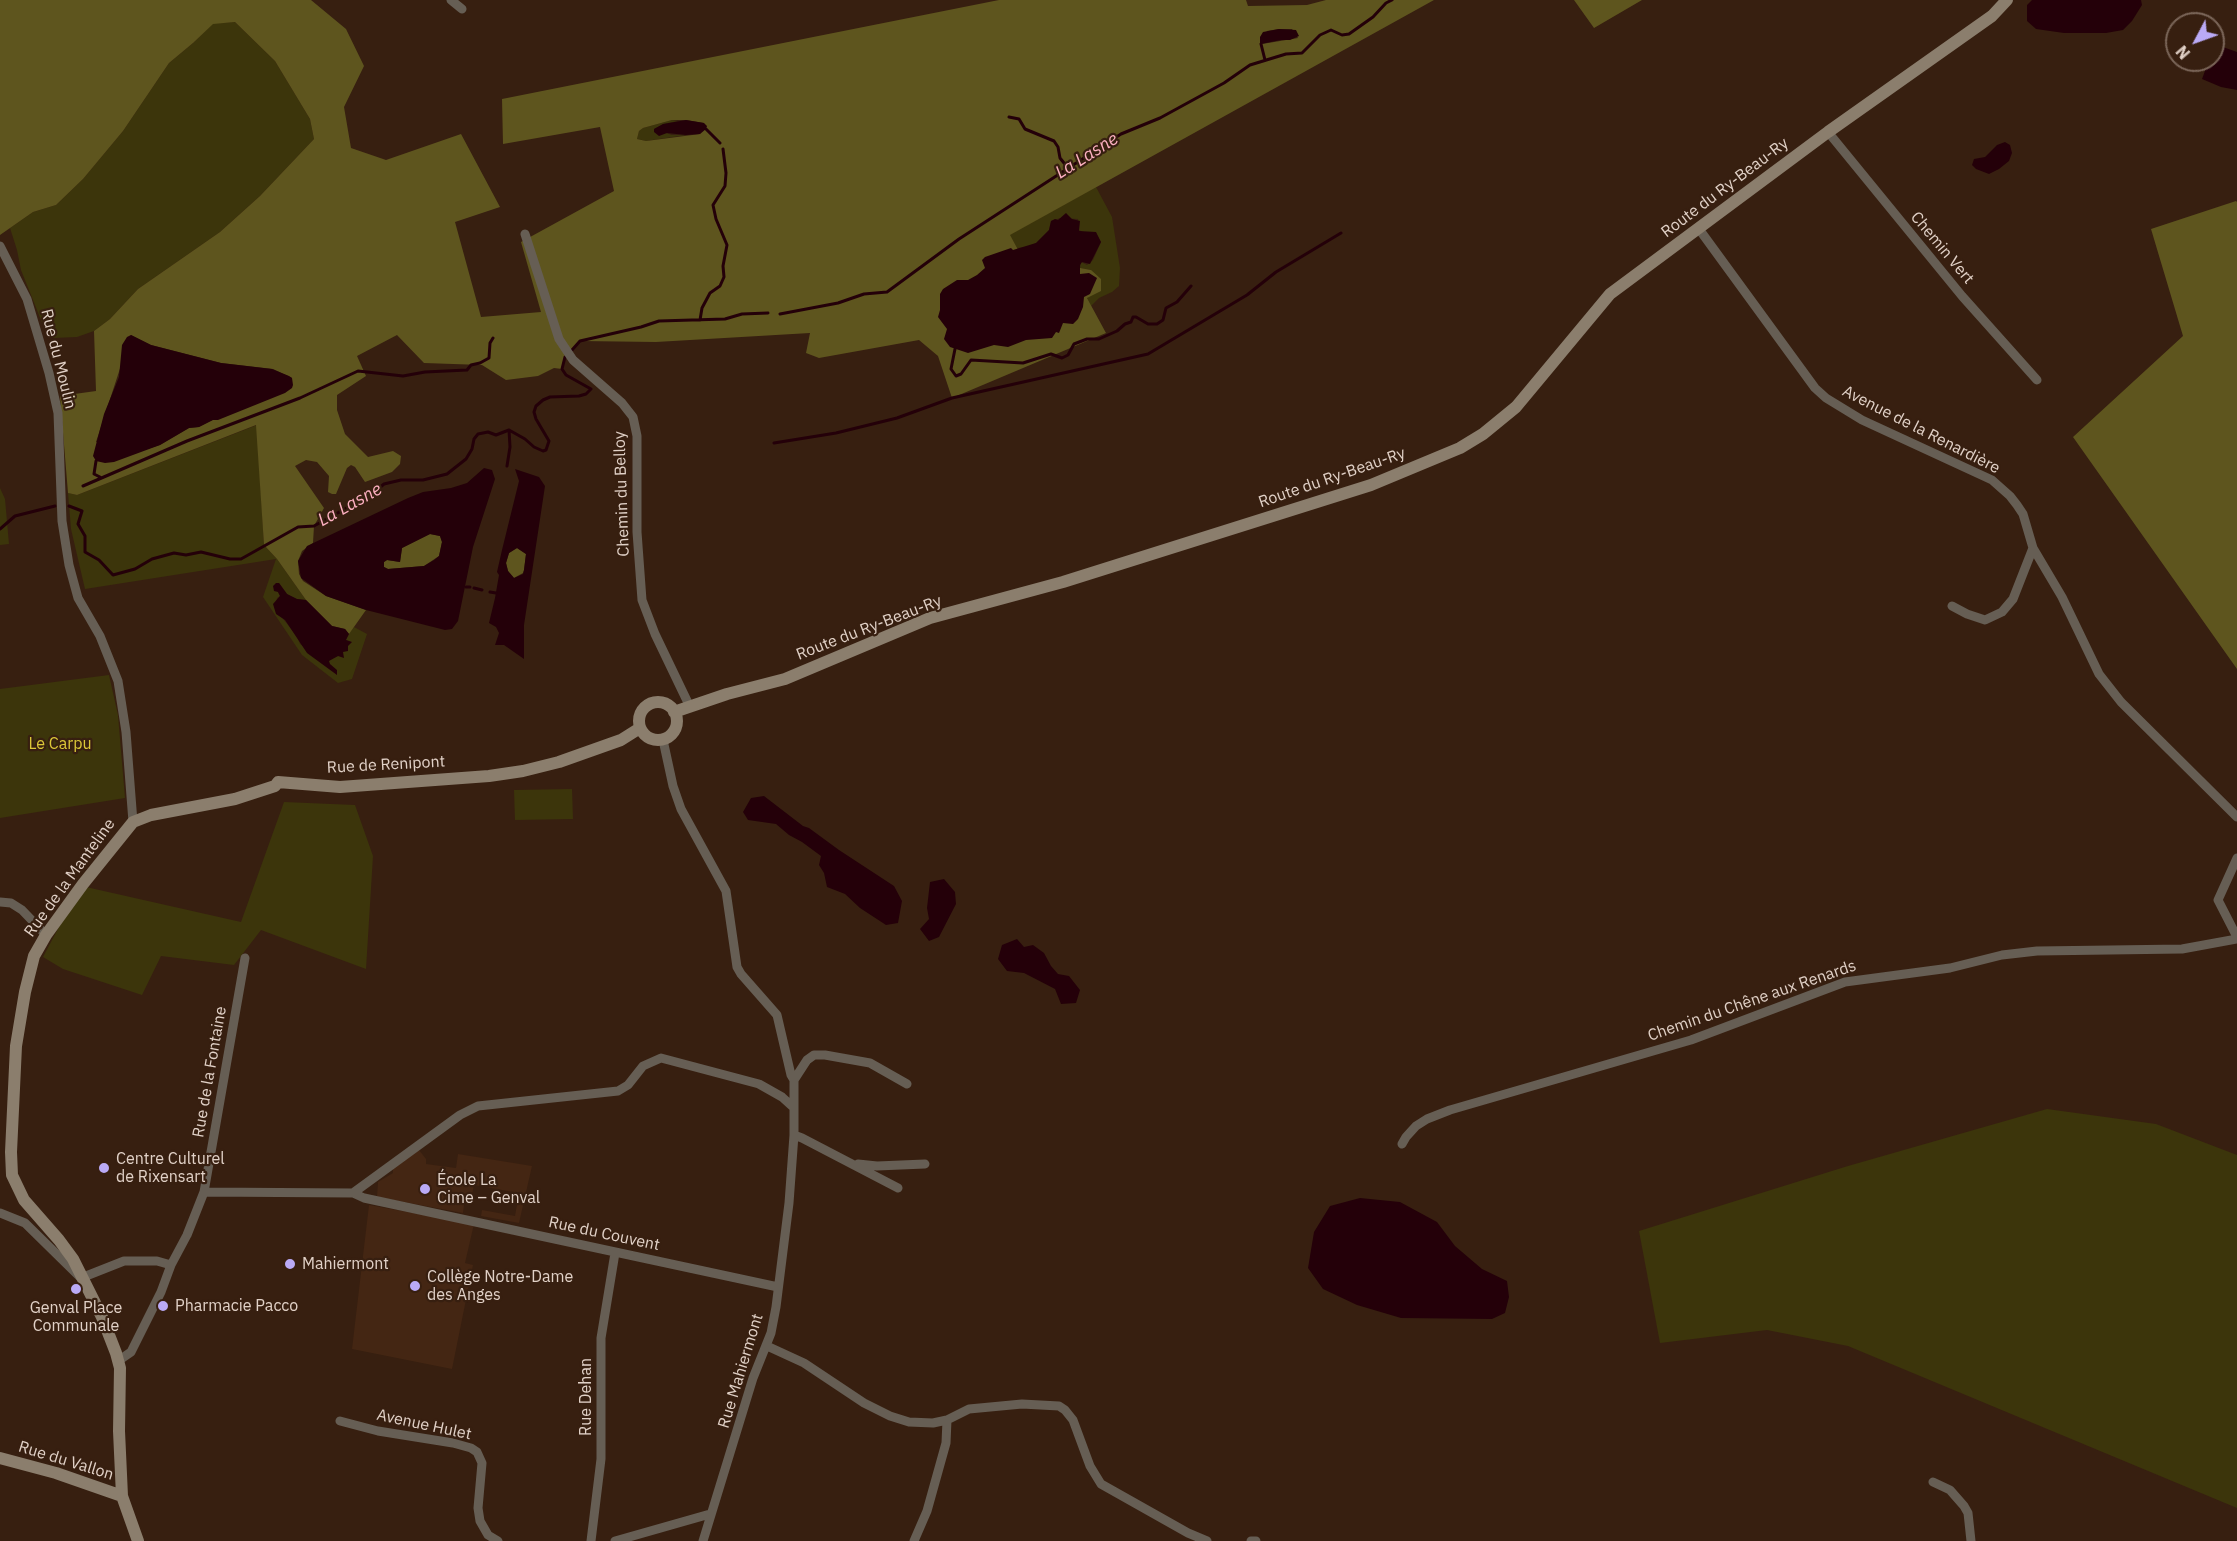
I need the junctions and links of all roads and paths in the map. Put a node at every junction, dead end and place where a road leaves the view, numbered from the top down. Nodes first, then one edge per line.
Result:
1 (451, 0) edge
2 (2007, 0) edge
3 (462, 9) dead end
4 (1828, 132) junction
5 (1699, 229) junction
6 (525, 234) dead end
7 (0, 246) edge
8 (2037, 380) dead end
9 (62, 522) joint
10 (2032, 548) junction
11 (1952, 606) dead end
12 (690, 707) junction
13 (674, 712) junction
14 (640, 728) junction
15 (663, 740) junction
16 (2237, 817) edge
17 (133, 822) junction
18 (2237, 858) edge
19 (0, 902) edge
20 (46, 935) junction
21 (2237, 938) edge
22 (245, 958) dead end
23 (794, 1080) junction
24 (907, 1084) dead end
25 (793, 1107) junction
26 (794, 1135) junction
27 (1402, 1144) dead end
28 (853, 1163) junction
29 (925, 1164) dead end
30 (898, 1188) dead end
31 (204, 1192) junction
32 (353, 1193) junction
33 (0, 1213) edge
34 (615, 1253) junction
35 (171, 1264) junction
36 (81, 1278) junction
37 (778, 1287) junction
38 (767, 1346) junction
39 (118, 1361) junction
40 (947, 1420) junction
41 (340, 1421) dead end
42 (0, 1458) edge
43 (1933, 1482) dead end
44 (122, 1496) junction
45 (710, 1514) junction
46 (139, 1539) edge
47 (498, 1541) edge
48 (591, 1541) edge
49 (615, 1541) edge
50 (703, 1541) edge
51 (914, 1541) edge
52 (1207, 1541) edge
53 (1251, 1541) edge
54 (1256, 1541) edge
55 (1971, 1541) edge

1 - 3 street
2 - 4 street, Route du Ry-Beau-Ry
4 - 5 street, Route du Ry-Beau-Ry
4 - 8 street, Chemin Vert
5 - 10 street, Avenue de la Renardière
5 - 12 street, Route du Ry-Beau-Ry
6 - 12 street, Chemin du Belloy
7 - 9 street, Rue du Moulin
9 - 17 street, Rue de la Manteline
10 - 11 street
10 - 16 street, Avenue de la Renardière
12 - 13 street, Route du Ry-Beau-Ry
13 - 14 street
13 - 15 street
14 - 15 street
14 - 17 street, Rue de Renipont
15 - 23 street, Rue Mahiermont
17 - 20 street, Rue de la Manteline
18 - 21 street
19 - 20 street
20 - 36 street, Rue de la Manteline
21 - 27 street, Chemin du Chêne aux Renards
22 - 31 street, Rue de la Fontaine
23 - 24 street
23 - 25 street, Rue Mahiermont
25 - 26 street, Rue Mahiermont
25 - 32 street
26 - 28 street
26 - 37 street, Rue Mahiermont
28 - 29 street
28 - 30 street
31 - 32 street, Rue du Couvent
31 - 35 street, Rue de la Fontaine
32 - 34 street, Rue du Couvent
33 - 36 street
34 - 37 street, Rue du Couvent
34 - 48 street, Rue Dehan
35 - 36 street
35 - 39 street, Rue de la Fontaine
36 - 39 street, Rue de la Manteline
37 - 38 street, Rue Mahiermont
38 - 40 street
38 - 45 street, Rue Mahiermont
39 - 44 street, Rue de la Manteline
40 - 51 street
40 - 52 street
41 - 47 street, Avenue Hulet
42 - 44 street, Rue du Vallon
43 - 55 street
44 - 46 street, Rue de la Manteline
45 - 49 street
45 - 50 street, Rue Mahiermont
53 - 54 street

